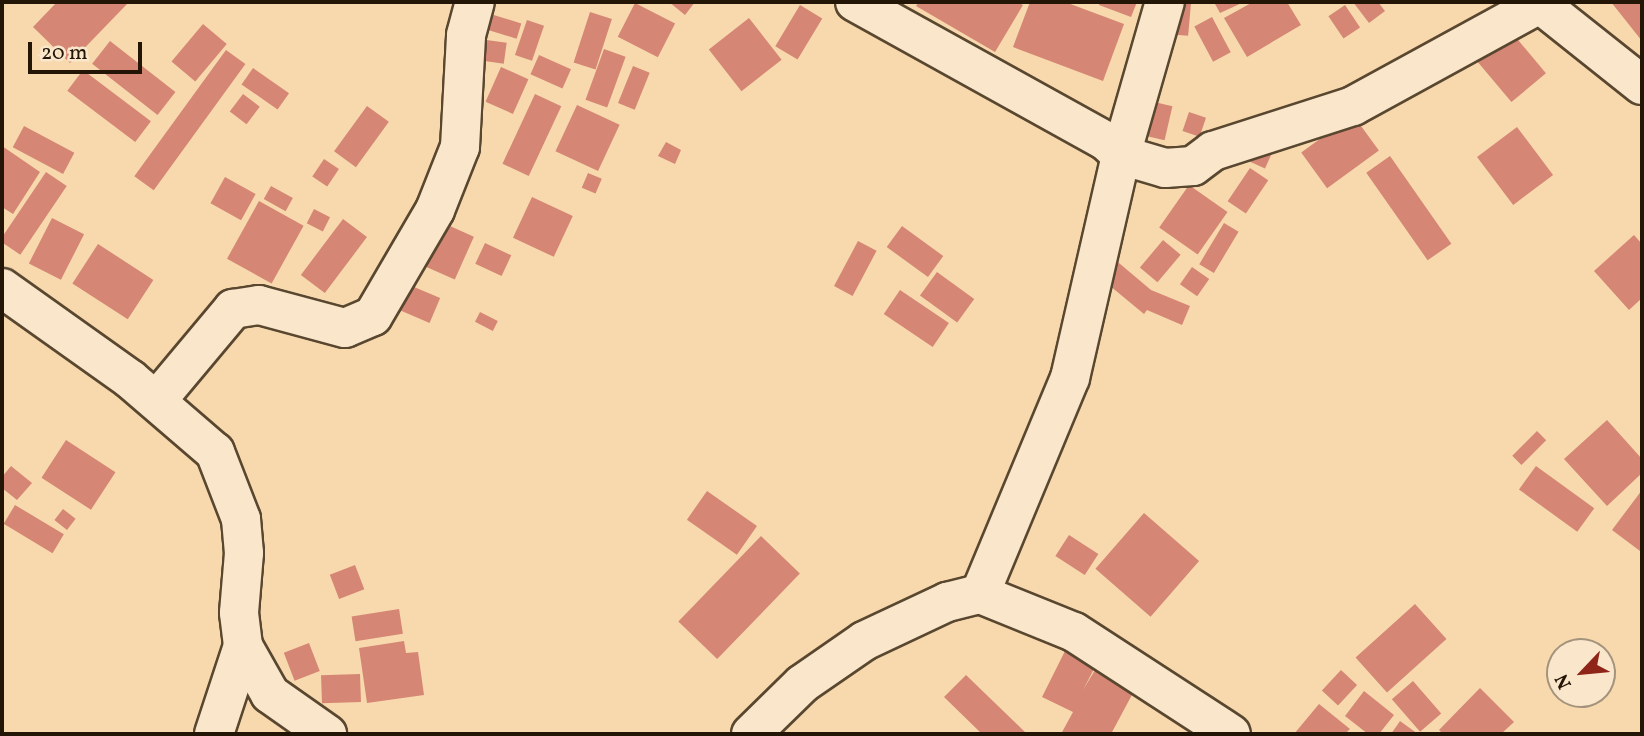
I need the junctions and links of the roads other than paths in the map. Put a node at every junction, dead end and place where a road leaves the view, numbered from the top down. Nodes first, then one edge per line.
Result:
1 (475, 2) edge
2 (855, 2) edge
3 (1165, 2) edge
4 (1542, 3) edge
5 (1642, 85) edge
6 (1121, 155) junction
7 (2, 288) edge
8 (157, 400) junction
9 (980, 594) junction
10 (243, 646) junction
11 (214, 734) edge
12 (327, 734) edge
13 (751, 734) edge
14 (1231, 734) edge

1 - 8 street
2 - 6 street
3 - 6 street
4 - 5 street
4 - 6 street
6 - 9 street
7 - 8 street
8 - 10 street
9 - 13 street
9 - 14 street
10 - 11 street
10 - 12 street

